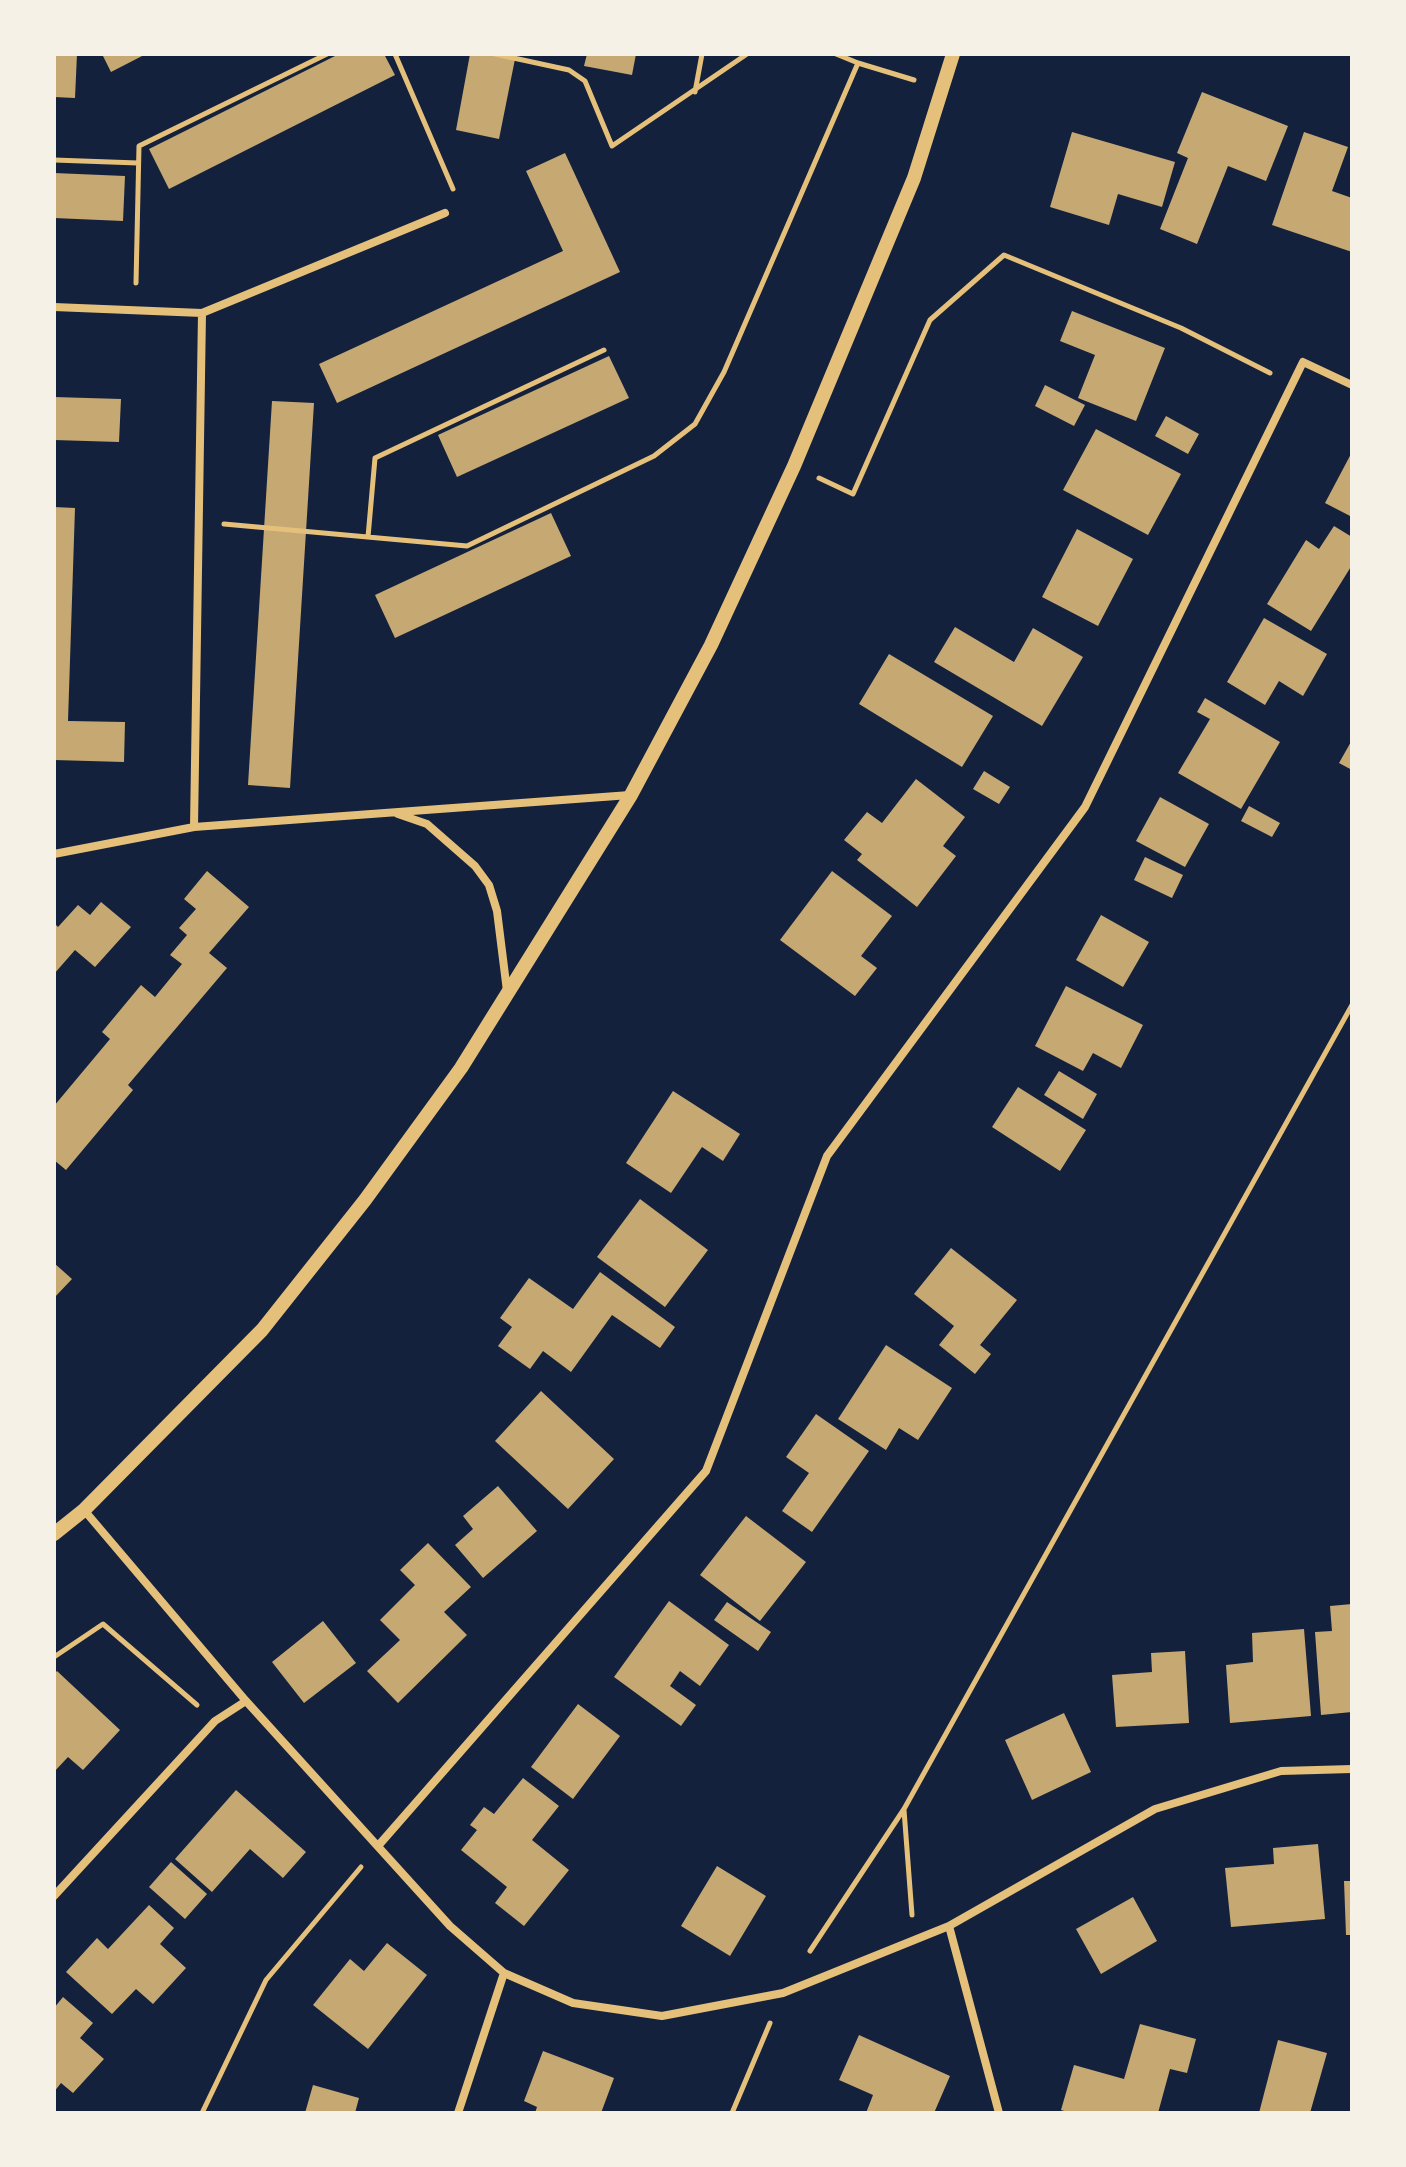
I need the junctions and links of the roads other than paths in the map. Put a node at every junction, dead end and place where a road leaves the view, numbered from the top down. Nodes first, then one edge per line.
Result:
1 (953, 54) edge
2 (445, 213) road end
3 (54, 307) edge
4 (202, 313) junction
5 (1352, 385) edge
6 (631, 795) junction
7 (393, 812) junction
8 (194, 827) junction
9 (54, 854) edge
10 (508, 992) junction
11 (84, 1510) junction
12 (54, 1534) edge
13 (246, 1701) junction
14 (1352, 1769) edge
15 (378, 1846) junction
16 (54, 1896) edge
17 (949, 1926) junction
18 (504, 1973) junction
19 (458, 2113) edge
20 (999, 2113) edge

1 - 6 street
2 - 4 street
3 - 4 street
4 - 8 street
5 - 15 street
6 - 7 street
6 - 10 street
7 - 8 street
7 - 10 street
8 - 9 street
10 - 11 street
11 - 12 street
11 - 13 street
13 - 15 street
13 - 16 street
14 - 17 street
15 - 18 street
17 - 18 street
17 - 20 street
18 - 19 street

